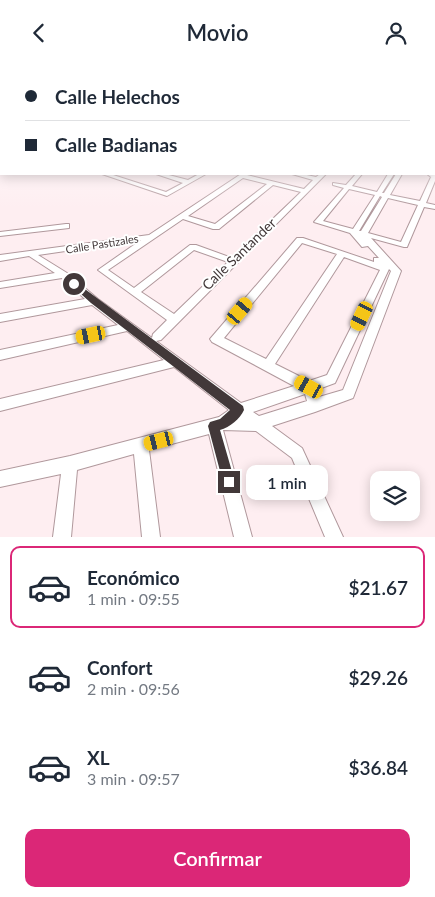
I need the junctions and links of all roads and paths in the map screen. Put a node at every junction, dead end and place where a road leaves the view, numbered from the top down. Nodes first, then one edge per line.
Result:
1 (112, 175) edge
2 (163, 175) edge
3 (201, 175) edge
4 (244, 175) edge
5 (308, 175) edge
6 (358, 175) edge
7 (391, 175) edge
8 (398, 175) edge
9 (432, 175) edge
10 (320, 176) edge
11 (188, 182) junction
12 (272, 183) junction
13 (335, 184) dead end
14 (348, 187) junction
15 (304, 191) junction
16 (384, 195) junction
17 (423, 205) junction
18 (435, 207) edge
19 (182, 216) junction
20 (66, 226) dead end
21 (0, 234) edge
22 (359, 234) junction
23 (151, 237) junction
24 (342, 253) junction
25 (32, 255) junction
26 (0, 258) edge
27 (232, 261) junction
28 (390, 270) junction
29 (64, 275) junction
30 (0, 285) edge
31 (134, 293) junction
32 (94, 301) junction
33 (0, 317) edge
34 (173, 319) junction
35 (128, 327) junction
36 (157, 337) dead end
37 (0, 355) edge
38 (175, 362) junction
39 (268, 365) junction
40 (309, 387) junction
41 (0, 405) edge
42 (315, 406) junction
43 (239, 410) junction
44 (256, 424) junction
45 (219, 425) junction
46 (141, 445) junction
47 (70, 464) junction
48 (0, 479) edge
49 (62, 537) edge
50 (151, 537) edge
51 (243, 537) edge
52 (334, 537) edge

1 - 11 street
2 - 11 street
3 - 11 street
4 - 12 street
4 - 19 street, Calle Pastizales
5 - 10 street
6 - 14 street
7 - 16 street
8 - 16 street
9 - 17 street
10 - 15 street, Calle Santander
12 - 15 street
12 - 19 street
13 - 14 street
14 - 16 street
14 - 22 street
15 - 27 street, Calle Santander
16 - 17 street
16 - 22 street
17 - 18 street
17 - 22 street
19 - 23 street, Calle Pastizales
20 - 21 street
22 - 28 street
23 - 25 street, Calle Pastizales
23 - 31 street
24 - 28 street
24 - 39 street
24 - 39 street
25 - 26 street, Calle Pastizales
25 - 29 street
27 - 31 street
27 - 34 street, Calle Santander
28 - 40 street
28 - 42 street
29 - 30 street
29 - 32 street
31 - 34 street
32 - 33 street
32 - 35 street
34 - 36 street, Calle Santander
35 - 37 street
35 - 38 street
38 - 41 street
38 - 43 street
39 - 40 street
40 - 42 street
40 - 43 street
42 - 44 street
43 - 44 street
43 - 45 street
44 - 45 street
44 - 52 street
45 - 46 street
45 - 51 street
46 - 47 street
46 - 50 street
47 - 48 street
47 - 49 street

